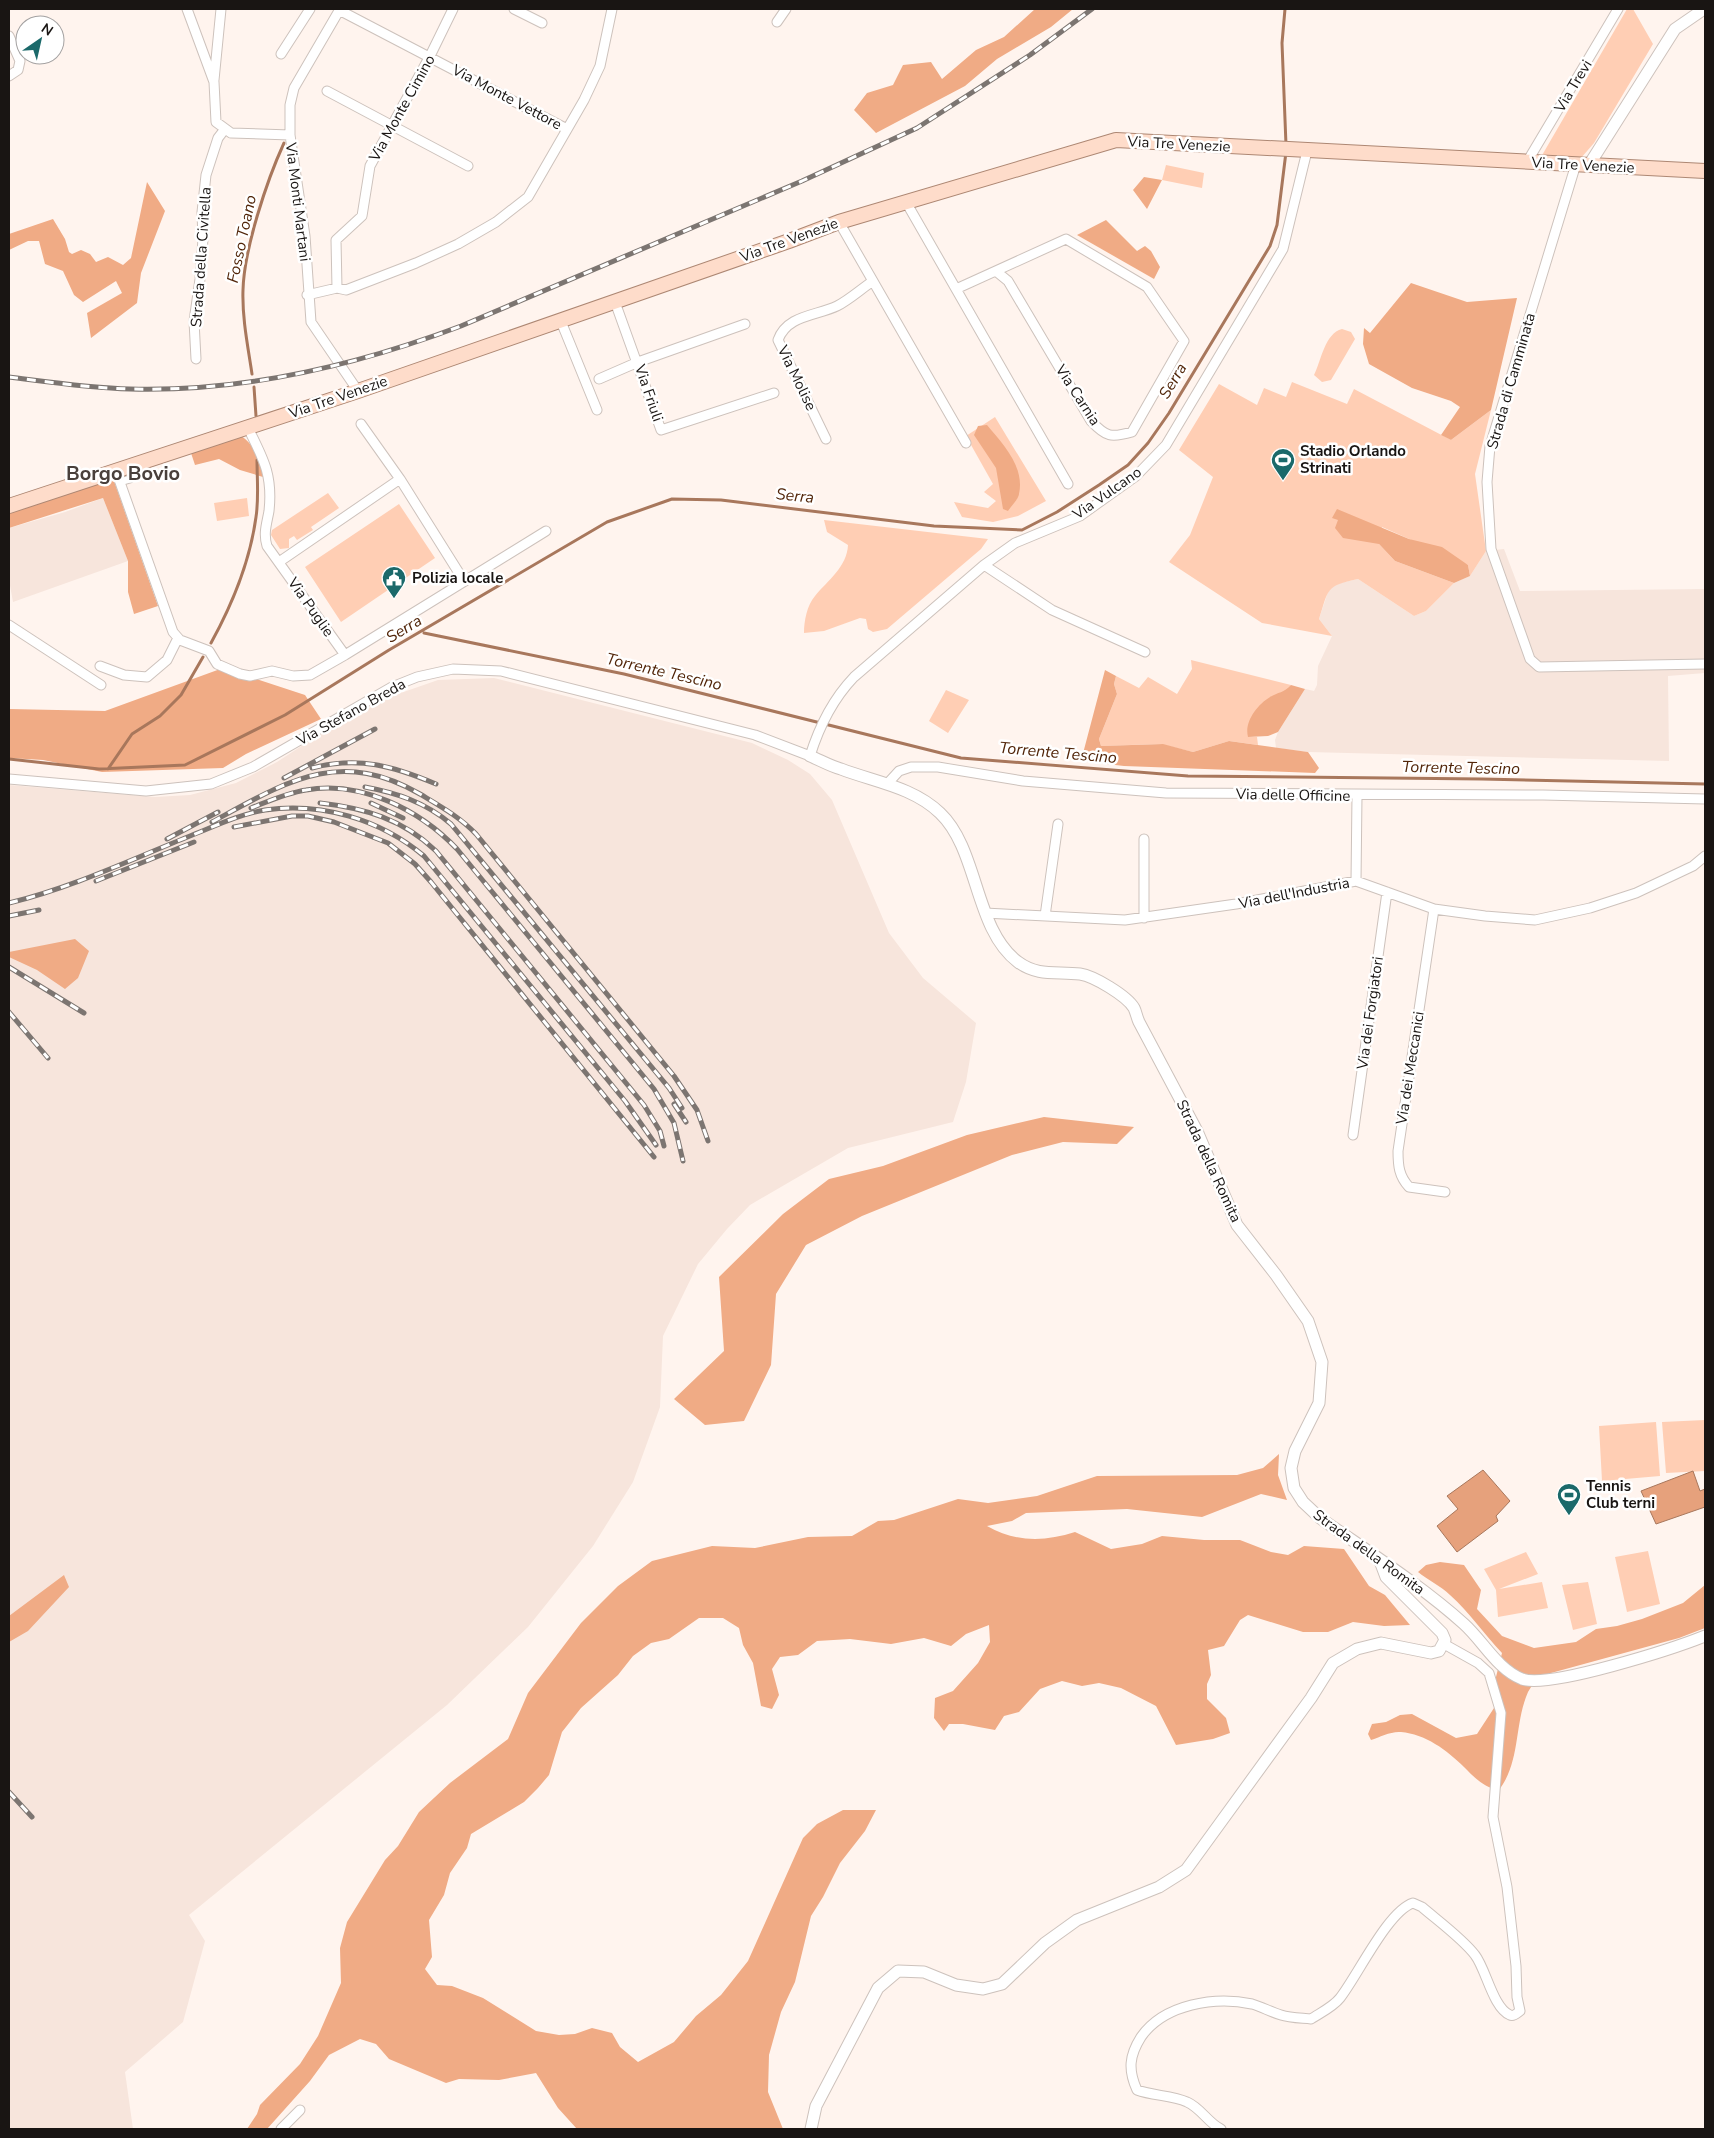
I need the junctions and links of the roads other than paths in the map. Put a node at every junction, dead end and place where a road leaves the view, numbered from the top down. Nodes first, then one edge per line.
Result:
1 (187, 9) edge
2 (221, 9) edge
3 (310, 9) edge
4 (340, 9) edge
5 (453, 9) edge
6 (514, 9) edge
7 (612, 9) edge
8 (786, 9) edge
9 (1618, 9) edge
10 (1704, 9) edge
11 (777, 22) dead end
12 (542, 23) dead end
13 (9, 36) edge
14 (281, 54) dead end
15 (430, 56) junction
16 (9, 76) edge
17 (214, 82) junction
18 (327, 91) dead end
19 (391, 125) junction
20 (225, 129) junction
21 (567, 129) junction
22 (290, 135) junction
23 (1302, 151) junction
24 (1527, 162) junction
25 (1582, 165) junction
26 (468, 166) dead end
27 (1705, 171) edge
28 (906, 202) junction
29 (838, 222) junction
30 (997, 272) junction
31 (873, 282) junction
32 (337, 288) junction
33 (956, 289) junction
34 (307, 295) junction
35 (615, 302) junction
36 (560, 319) junction
37 (745, 324) dead end
38 (196, 359) dead end
39 (638, 362) junction
40 (599, 380) dead end
41 (358, 391) junction
42 (774, 393) dead end
43 (597, 410) dead end
44 (361, 424) dead end
45 (248, 428) junction
46 (826, 439) dead end
47 (966, 443) dead end
48 (118, 477) junction
49 (130, 479) dead end
50 (400, 479) junction
51 (1068, 484) dead end
52 (9, 506) edge
53 (546, 530) dead end
54 (278, 562) junction
55 (984, 564) junction
56 (464, 581) junction
57 (9, 625) edge
58 (178, 638) junction
59 (1145, 652) dead end
60 (344, 655) junction
61 (1705, 664) edge
62 (100, 666) dead end
63 (101, 685) dead end
64 (810, 756) junction
65 (9, 779) edge
66 (888, 783) junction
67 (1357, 796) junction
68 (1705, 799) edge
69 (1058, 824) dead end
70 (1144, 840) dead end
71 (1705, 856) edge
72 (1356, 881) junction
73 (1387, 892) junction
74 (1434, 909) junction
75 (985, 913) junction
76 (1045, 916) junction
77 (1144, 918) junction
78 (1353, 1135) dead end
79 (1445, 1192) dead end
80 (1380, 1561) junction
81 (1705, 1636) edge
82 (1444, 1644) junction
83 (300, 2110) dead end
84 (281, 2129) edge
85 (811, 2129) edge
86 (1221, 2129) edge

1 - 17 street
2 - 17 street
3 - 14 street
4 - 15 street, Via Monte Vettore
4 - 22 street, Via Monti Martani
5 - 15 street, Via Monte Cimino
6 - 12 street
7 - 21 street
8 - 11 street
9 - 24 street, Via Trevi
10 - 25 street
13 - 16 street
15 - 19 street, Via Monte Cimino
15 - 21 street, Via Monte Vettore
17 - 20 street
18 - 19 street
19 - 26 street
19 - 32 street, Via Monte Cimino
20 - 22 street
20 - 38 street, Strada della Civitella
21 - 32 street
22 - 34 street, Via Monti Martani
23 - 24 main road, Via Tre Venezie
23 - 28 main road, Via Tre Venezie
23 - 55 street, Via Vulcano
24 - 25 main road, Via Tre Venezie
25 - 27 main road, Via Tre Venezie
25 - 61 street, Strada di Camminata
28 - 29 main road, Via Tre Venezie
28 - 33 street
29 - 31 street
29 - 35 main road, Via Tre Venezie
30 - 30 street, Via Carnia
30 - 33 street, Via Carnia
31 - 46 street, Via Molise
31 - 47 street
32 - 34 street
33 - 51 street
34 - 41 street, Via Monti Martani
35 - 36 main road, Via Tre Venezie
35 - 39 street, Via Friuli
36 - 41 main road, Via Tre Venezie
36 - 43 street
37 - 39 street
39 - 40 street
39 - 42 street, Via Friuli
41 - 45 main road, Via Tre Venezie
44 - 50 street
45 - 48 main road, Via Tre Venezie
45 - 54 street, Via Puglie
48 - 49 street
48 - 52 main road, Via Tre Venezie
48 - 58 street
50 - 54 street
50 - 56 street
53 - 56 street
54 - 60 street, Via Puglie
55 - 59 street
55 - 64 street, Via Vulcano
56 - 60 street
57 - 63 street
58 - 60 street
58 - 62 street
64 - 65 street, Via Stefano Breda
64 - 66 street, Strada della Romita
66 - 67 street, Via delle Officine
66 - 75 street, Strada della Romita
67 - 68 street, Via delle Officine
67 - 72 street
69 - 76 street
70 - 77 street
71 - 74 street, Via dell'Industria
72 - 73 street, Via dell'Industria
72 - 77 street, Via dell'Industria
73 - 74 street, Via dell'Industria
73 - 78 street, Via dei Forgiatori
74 - 79 street, Via dei Meccanici
75 - 76 street, Via dell'Industria
75 - 80 street, Strada della Romita
76 - 77 street, Via dell'Industria
80 - 81 street, Strada della Romita
80 - 82 street
82 - 85 street
82 - 86 street
83 - 84 street

